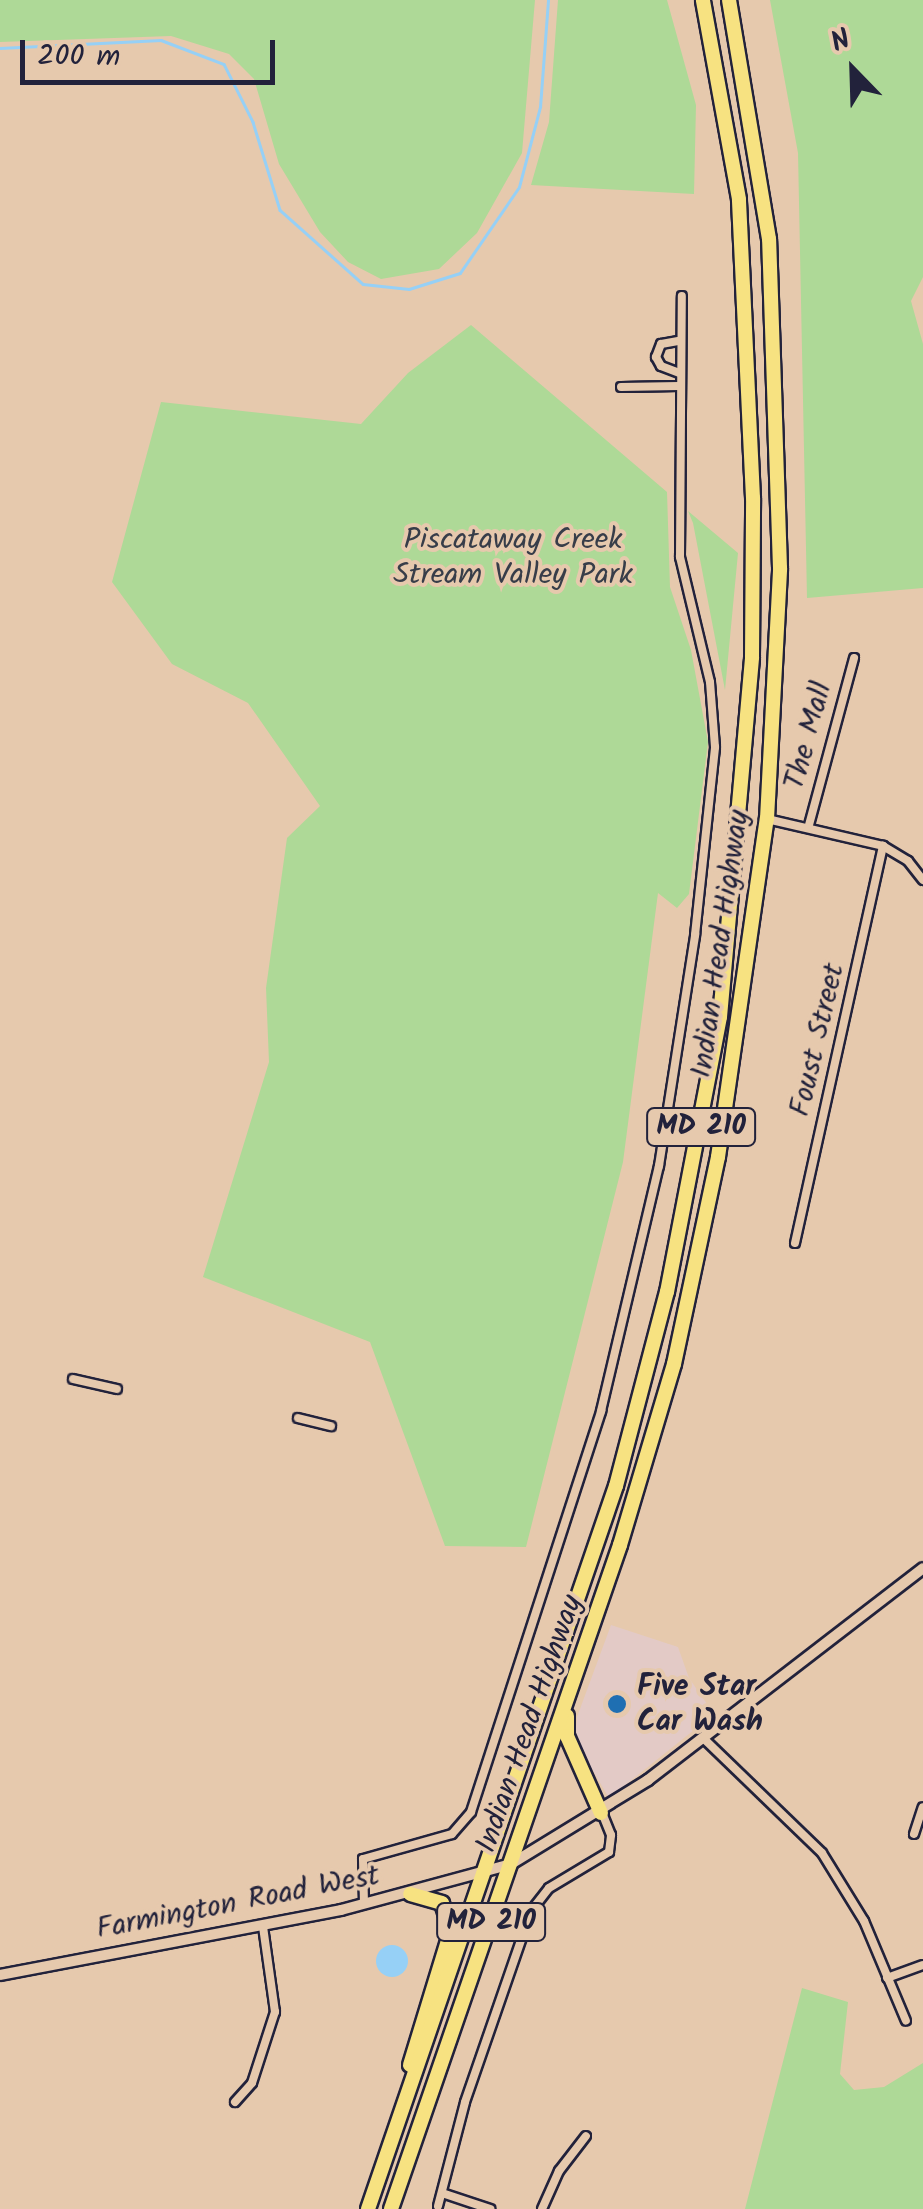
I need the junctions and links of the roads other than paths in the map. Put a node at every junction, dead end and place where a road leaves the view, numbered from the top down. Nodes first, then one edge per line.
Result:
1 (704, 0) edge
2 (729, 0) edge
3 (682, 296) dead end
4 (678, 342) junction
5 (679, 373) junction
6 (679, 386) junction
7 (621, 387) dead end
8 (854, 658) dead end
9 (768, 819) junction
10 (809, 826) junction
11 (883, 846) junction
12 (923, 880) edge
13 (795, 1243) dead end
14 (73, 1379) dead end
15 (116, 1390) dead end
16 (298, 1418) dead end
17 (331, 1426) dead end
18 (923, 1568) edge
19 (580, 1664) junction
20 (703, 1738) junction
21 (923, 1807) edge
22 (601, 1812) junction
23 (914, 1834) dead end
24 (511, 1864) junction
25 (484, 1873) junction
26 (410, 1894) junction
27 (364, 1904) junction
28 (263, 1927) junction
29 (923, 1964) edge
30 (0, 1975) edge
31 (887, 1978) junction
32 (906, 2021) dead end
33 (235, 2102) dead end
34 (400, 2119) junction
35 (586, 2136) dead end
36 (442, 2193) junction
37 (438, 2206) dead end
38 (368, 2209) edge
39 (391, 2209) edge
40 (490, 2209) edge
41 (542, 2209) edge

1 - 25 highway, Indian Head Highway / MD 210
2 - 9 highway, Indian Head Highway / MD 210
3 - 4 street
4 - 5 street
4 - 5 street
5 - 6 street
6 - 7 street
6 - 27 street
8 - 10 street, The Mall
9 - 10 street, The Mall
9 - 19 highway, Indian Head Highway / MD 210
10 - 11 street, The Mall
11 - 12 street, The Mall
11 - 13 street, Foust Street
14 - 15 street
16 - 17 street
18 - 20 main road, Farmington Road West
19 - 22 highway
19 - 24 highway, Indian Head Highway / MD 210
20 - 22 main road, Farmington Road West
20 - 31 street
21 - 23 street
22 - 24 main road, Farmington Road West
22 - 36 street
24 - 25 main road, Farmington Road West
24 - 39 highway, Indian Head Highway / MD 210
25 - 26 main road, Farmington Road West
25 - 34 highway, Indian Head Highway / MD 210
26 - 27 main road, Farmington Road West
26 - 34 highway
27 - 28 main road, Farmington Road West
28 - 30 main road, Farmington Road West
28 - 33 street
29 - 31 street
31 - 32 street
34 - 38 highway, Indian Head Highway / MD 210
35 - 41 street
36 - 37 street
36 - 40 street

